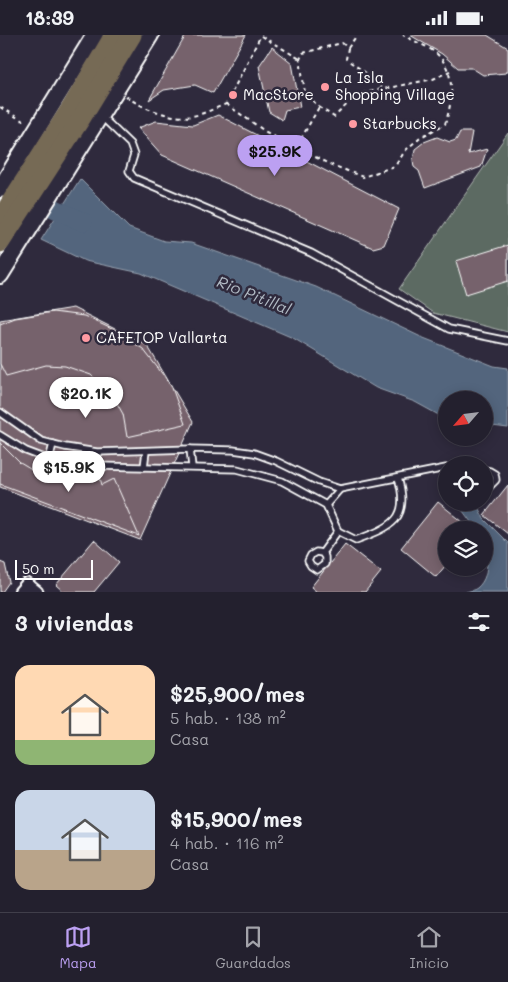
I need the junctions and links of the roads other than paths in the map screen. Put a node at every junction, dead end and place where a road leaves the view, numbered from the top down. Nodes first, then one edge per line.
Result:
1 (95, 35) edge
2 (114, 35) edge
3 (132, 35) edge
4 (150, 35) edge
5 (80, 113) junction
6 (0, 189) edge
7 (0, 219) edge
8 (0, 243) edge
9 (1, 274) edge
10 (508, 341) edge
11 (0, 412) edge
12 (0, 435) edge
13 (54, 444) junction
14 (190, 449) junction
15 (146, 451) junction
16 (97, 453) junction
17 (49, 460) junction
18 (96, 466) junction
19 (144, 467) junction
20 (192, 467) junction
21 (438, 470) edge
22 (493, 473) edge
23 (398, 478) junction
24 (493, 483) edge
25 (340, 489) junction
26 (326, 505) junction
27 (338, 531) junction
28 (322, 553) dead end
29 (20, 592) edge
30 (37, 592) edge

1 - 5 main road
2 - 5 highway
3 - 5 highway
4 - 5 main road
5 - 6 main road
5 - 7 highway
5 - 8 highway
5 - 9 main road
5 - 10 lane
11 - 13 lane
12 - 17 lane
13 - 16 lane
13 - 17 lane
14 - 15 lane
14 - 20 lane
14 - 25 lane
15 - 16 lane
15 - 19 lane
16 - 18 lane
17 - 18 lane
18 - 19 lane
19 - 20 lane
20 - 26 lane
21 - 23 lane
22 - 24 lane
23 - 25 lane
23 - 27 lane
25 - 26 lane
26 - 27 lane
27 - 28 lane
29 - 30 street

